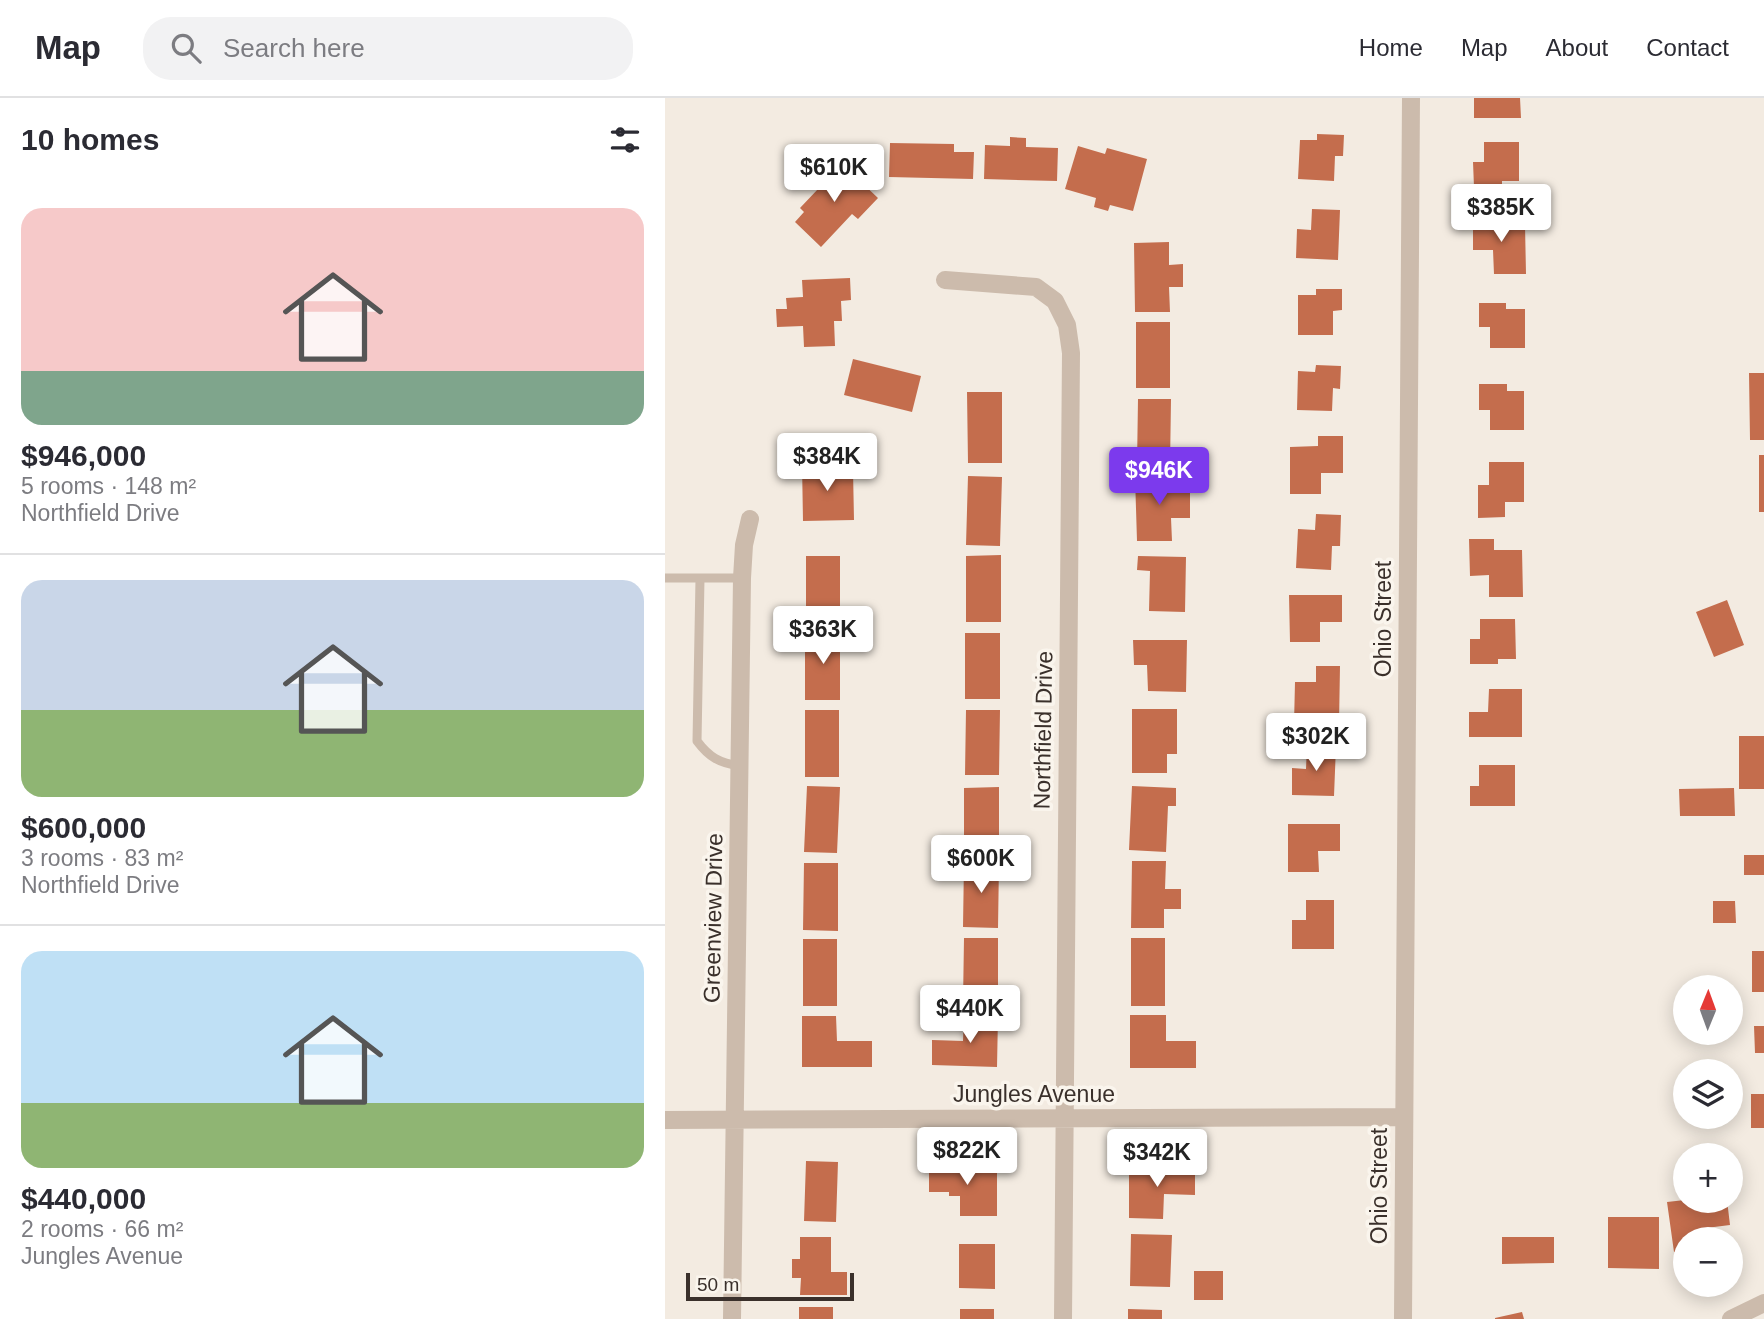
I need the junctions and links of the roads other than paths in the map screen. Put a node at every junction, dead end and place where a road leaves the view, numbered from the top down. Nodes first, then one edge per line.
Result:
1 (1411, 98) edge
2 (945, 280) dead end
3 (750, 519) dead end
4 (665, 578) edge
5 (742, 578) junction
6 (700, 579) junction
7 (740, 766) junction
8 (1404, 1117) junction
9 (1064, 1118) junction
10 (734, 1119) junction
11 (665, 1120) edge
12 (1764, 1303) edge
13 (732, 1319) edge
14 (1063, 1319) edge
15 (1403, 1319) edge
16 (1731, 1319) edge

1 - 8 street, Ohio Street
2 - 9 street, Northfield Drive
3 - 5 street, Greenview Drive
4 - 6 lane
5 - 6 lane
5 - 7 street, Greenview Drive
6 - 7 lane
7 - 10 street, Greenview Drive
8 - 9 street, Jungles Avenue
8 - 15 street, Ohio Street
9 - 10 street, Jungles Avenue
9 - 14 street, Northfield Drive
10 - 11 street, Jungles Avenue
10 - 13 street, Greenview Drive
12 - 16 street

